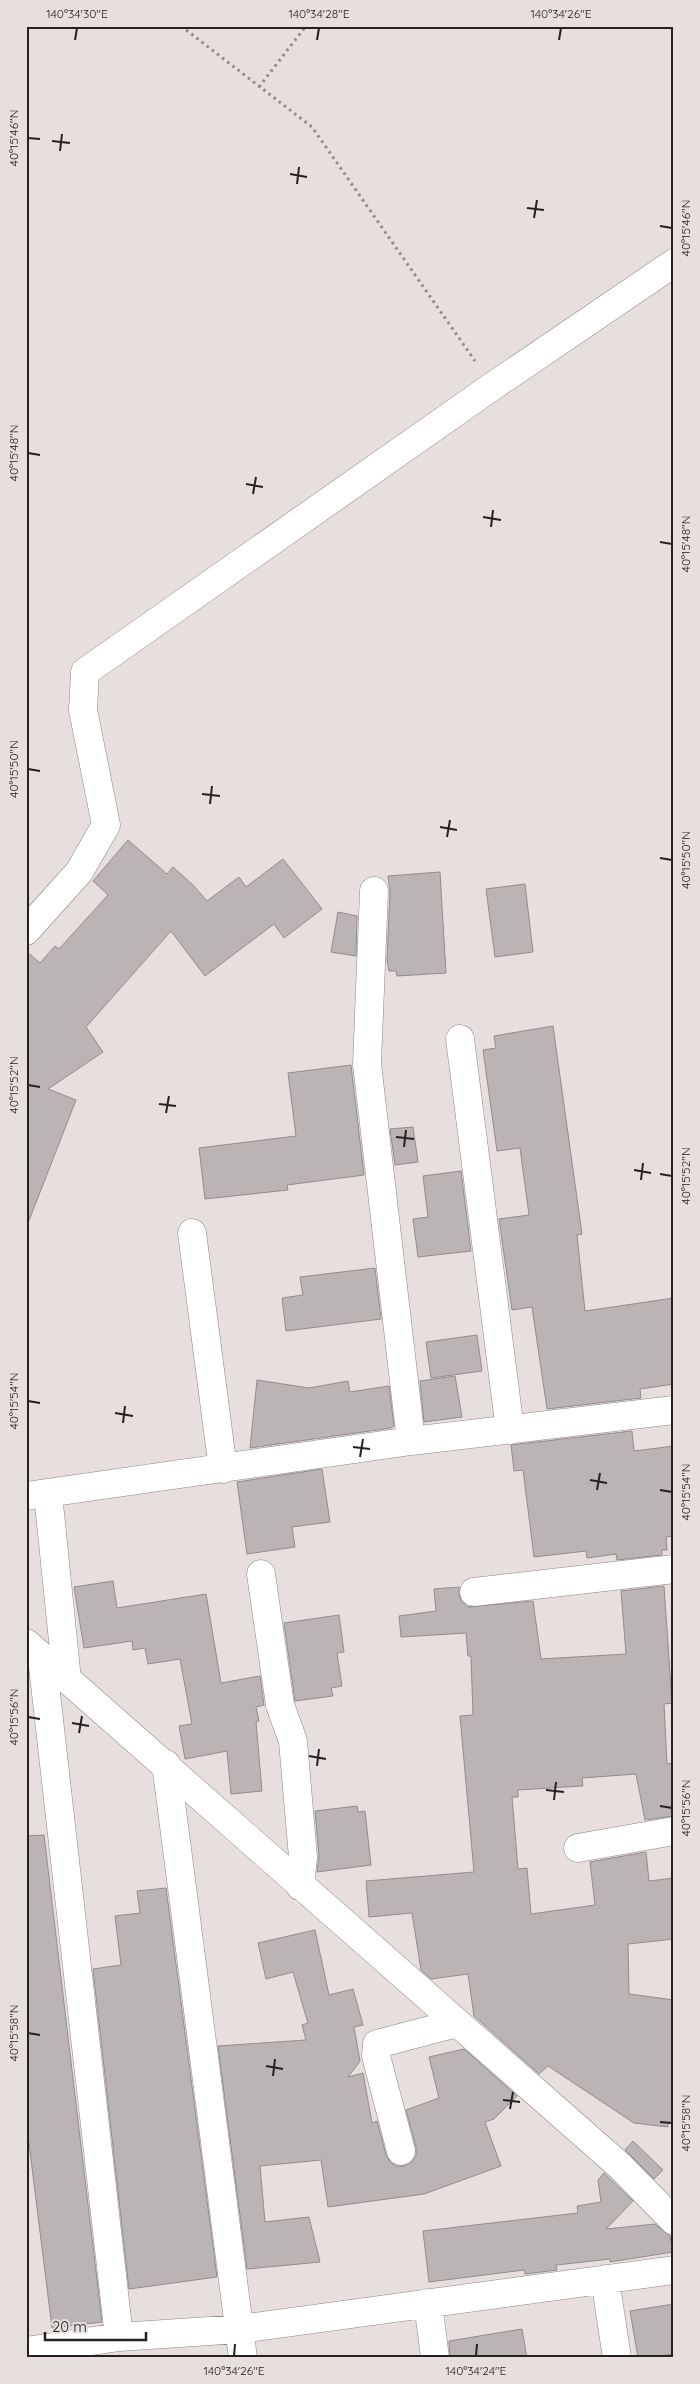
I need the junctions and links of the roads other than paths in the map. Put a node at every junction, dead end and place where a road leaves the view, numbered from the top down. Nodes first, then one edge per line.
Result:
1 (674, 263) edge
2 (374, 891) dead end
3 (26, 931) edge
4 (460, 1039) dead end
5 (192, 1233) dead end
6 (674, 1410) edge
7 (510, 1430) junction
8 (411, 1441) junction
9 (223, 1469) junction
10 (37, 1495) edge
11 (674, 1569) edge
12 (261, 1574) dead end
13 (474, 1592) dead end
14 (34, 1651) edge
15 (67, 1680) junction
16 (166, 1764) junction
17 (674, 1832) edge
18 (578, 1848) dead end
19 (300, 1886) junction
20 (457, 2023) junction
21 (402, 2151) dead end
22 (674, 2221) edge
23 (674, 2270) edge
24 (605, 2279) junction
25 (428, 2303) junction
26 (240, 2329) junction
27 (119, 2337) junction
28 (26, 2351) edge
29 (243, 2358) edge
30 (436, 2358) edge
31 (617, 2358) edge

1 - 3 street
2 - 8 street
4 - 7 street
5 - 9 street
6 - 7 street
7 - 8 street
8 - 9 street
9 - 10 street
10 - 15 street
11 - 13 street
12 - 19 street
14 - 15 street
14 - 27 street
15 - 16 street
16 - 19 street
16 - 26 street
17 - 18 street
19 - 20 street
20 - 21 street
20 - 22 street
23 - 24 street
24 - 25 street
24 - 31 street
25 - 26 street
25 - 30 street
26 - 27 street
26 - 29 street
27 - 28 street

